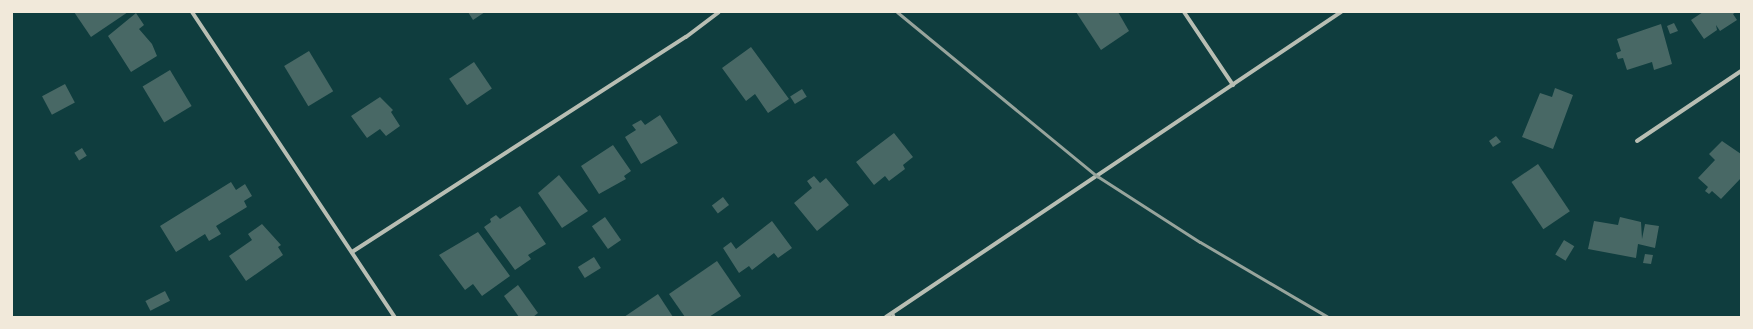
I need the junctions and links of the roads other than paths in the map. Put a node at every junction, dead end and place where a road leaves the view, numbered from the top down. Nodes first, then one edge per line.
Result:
1 (192, 12) edge
2 (718, 12) edge
3 (1184, 12) edge
4 (1341, 12) edge
5 (1741, 71) edge
6 (1233, 85) junction
7 (1637, 141) dead end
8 (352, 252) junction
9 (893, 315) edge
10 (395, 317) edge
11 (886, 317) edge

1 - 8 street
2 - 8 street
3 - 6 street
4 - 6 street
5 - 7 street
6 - 9 street
8 - 10 street
9 - 11 street

